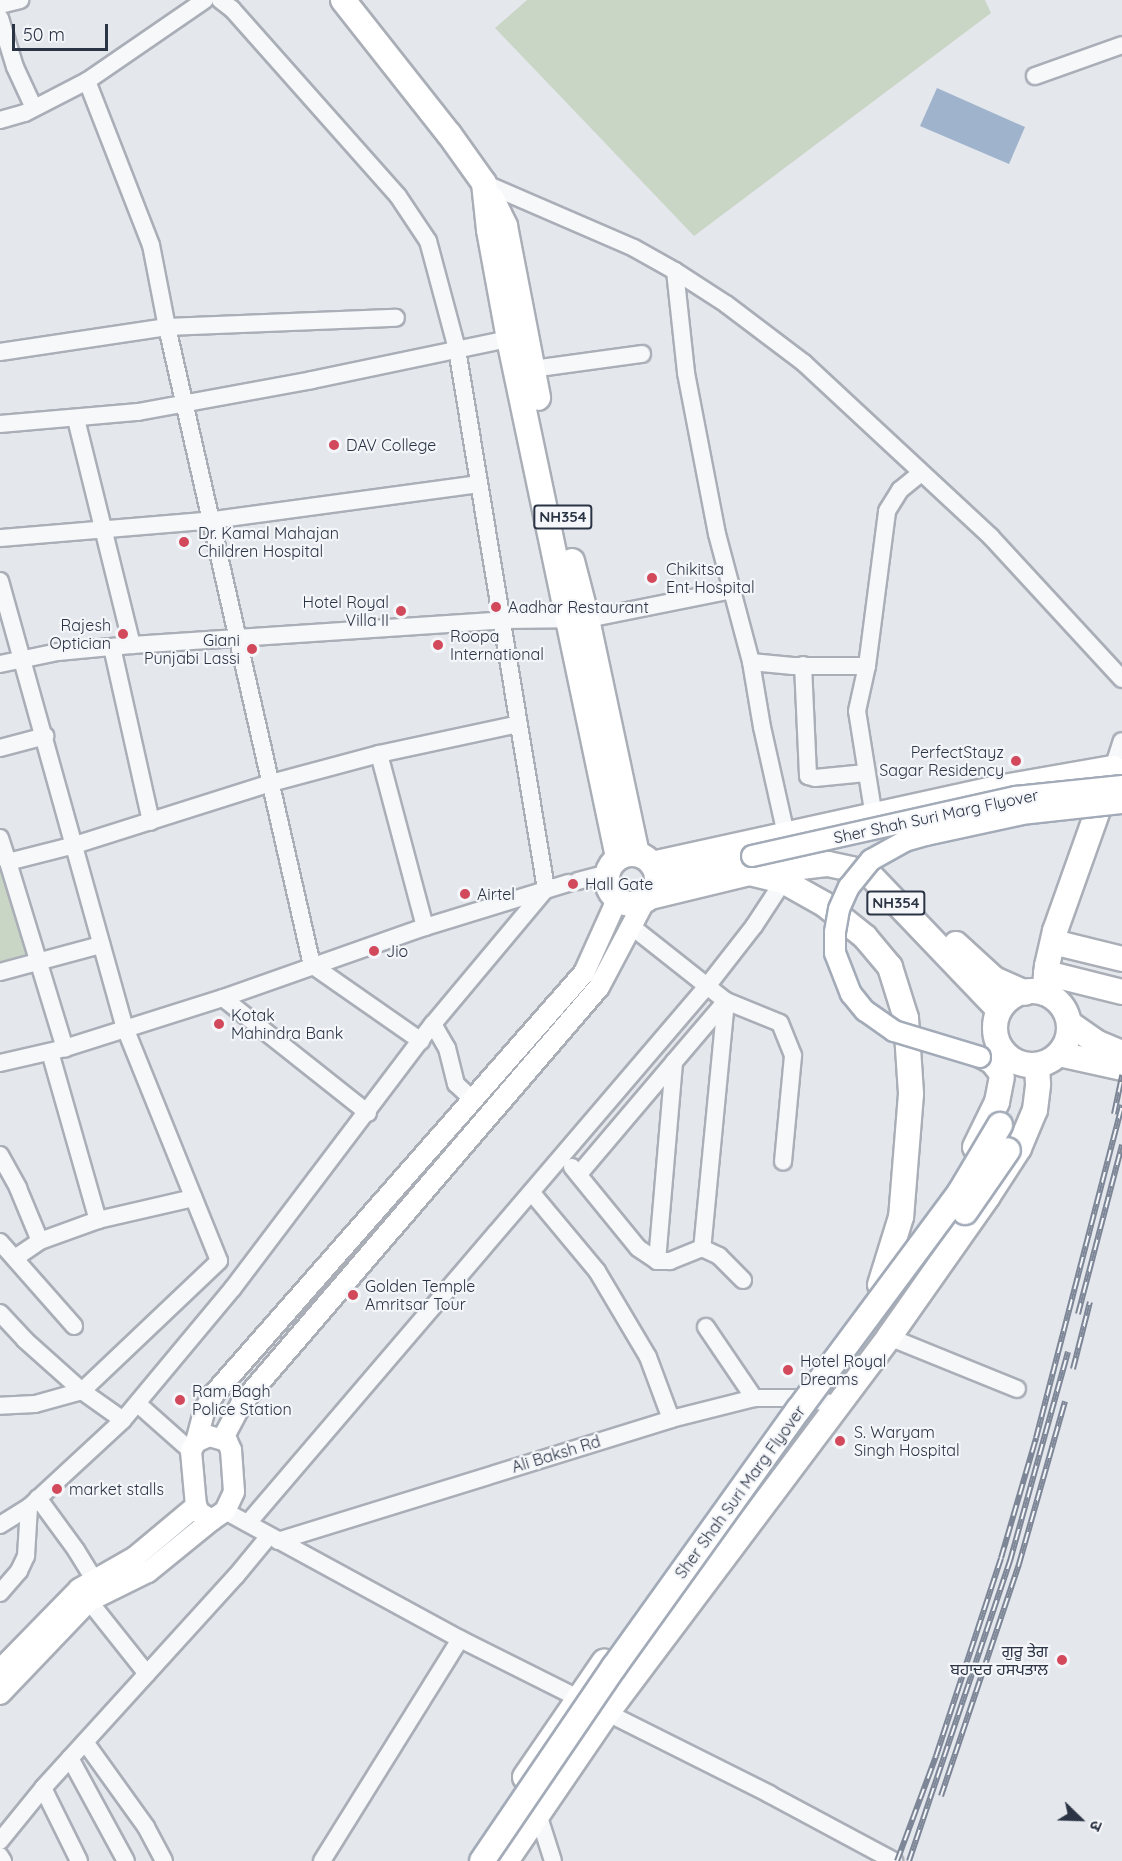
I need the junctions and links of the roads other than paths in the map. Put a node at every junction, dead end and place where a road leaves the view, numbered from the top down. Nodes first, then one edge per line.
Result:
1 (20, 0) edge
2 (205, 0) edge
3 (220, 0) edge
4 (343, 0) edge
5 (0, 5) edge
6 (0, 18) edge
7 (1122, 45) edge
8 (1035, 76) dead end
9 (87, 81) junction
10 (34, 108) junction
11 (0, 120) edge
12 (484, 183) junction
13 (675, 270) junction
14 (396, 318) dead end
15 (167, 327) junction
16 (509, 339) junction
17 (457, 349) junction
18 (0, 352) edge
19 (642, 354) dead end
20 (532, 369) junction
21 (186, 403) junction
22 (76, 419) junction
23 (0, 424) edge
24 (921, 473) junction
25 (479, 484) junction
26 (213, 520) junction
27 (104, 531) junction
28 (0, 538) edge
29 (0, 581) edge
30 (732, 590) junction
31 (4, 607) edge
32 (504, 620) junction
33 (578, 620) junction
34 (238, 639) junction
35 (132, 645) junction
36 (112, 647) junction
37 (21, 657) junction
38 (751, 662) junction
39 (0, 664) edge
40 (803, 666) junction
41 (867, 666) junction
42 (1122, 680) edge
43 (519, 723) junction
44 (45, 736) junction
45 (1122, 741) edge
46 (0, 748) edge
47 (379, 754) junction
48 (866, 773) junction
49 (1117, 777) edge
50 (271, 783) junction
51 (1122, 803) edge
52 (883, 815) junction
53 (151, 822) junction
54 (786, 835) junction
55 (0, 838) edge
56 (75, 845) junction
57 (8, 862) junction
58 (751, 864) junction
59 (788, 874) junction
60 (638, 875) junction
61 (546, 889) junction
62 (616, 900) joint
63 (631, 926) junction
64 (425, 927) junction
65 (1053, 942) junction
66 (101, 945) junction
67 (1117, 958) edge
68 (37, 962) junction
69 (312, 965) junction
70 (0, 972) edge
71 (708, 985) junction
72 (1038, 986) junction
73 (1111, 990) edge
74 (223, 998) junction
75 (726, 1001) junction
76 (999, 1010) junction
77 (1069, 1023) junction
78 (433, 1024) junction
79 (126, 1028) junction
80 (421, 1041) junction
81 (58, 1050) junction
82 (1059, 1054) junction
83 (1117, 1059) edge
84 (674, 1062) junction
85 (0, 1063) edge
86 (1037, 1065) junction
87 (1002, 1077) junction
88 (1037, 1097) junction
89 (473, 1100) junction
90 (368, 1113) junction
91 (0, 1155) edge
92 (562, 1158) junction
93 (783, 1162) dead end
94 (579, 1174) junction
95 (532, 1193) junction
96 (193, 1198) junction
97 (98, 1220) junction
98 (40, 1241) junction
99 (0, 1242) edge
100 (702, 1248) junction
101 (15, 1257) junction
102 (219, 1261) junction
103 (657, 1261) junction
104 (742, 1280) dead end
105 (880, 1285) junction
106 (233, 1288) junction
107 (0, 1313) edge
108 (74, 1326) dead end
109 (706, 1327) dead end
110 (889, 1337) junction
111 (1017, 1389) dead end
112 (82, 1391) junction
113 (754, 1398) junction
114 (794, 1398) junction
115 (138, 1404) junction
116 (839, 1404) junction
117 (0, 1406) edge
118 (671, 1419) junction
119 (123, 1420) junction
120 (223, 1438) junction
121 (193, 1447) junction
122 (33, 1503) junction
123 (196, 1506) junction
124 (219, 1515) junction
125 (248, 1523) junction
126 (0, 1525) edge
127 (274, 1538) junction
128 (96, 1591) junction
129 (0, 1593) edge
130 (460, 1639) junction
131 (0, 1670) edge
132 (147, 1674) junction
133 (0, 1694) edge
134 (577, 1699) junction
135 (607, 1713) junction
136 (85, 1742) junction
137 (70, 1758) junction
138 (43, 1788) junction
139 (538, 1814) junction
140 (0, 1841) edge
141 (0, 1856) edge
142 (3, 1861) edge
143 (79, 1861) edge
144 (126, 1861) edge
145 (164, 1861) edge
146 (322, 1861) edge
147 (468, 1861) edge
148 (482, 1861) edge
149 (496, 1861) edge
150 (506, 1861) edge
151 (553, 1861) edge
152 (894, 1861) edge

1 - 5 street
2 - 9 street
3 - 17 street
4 - 12 highway, NH354
6 - 10 street
7 - 8 street
9 - 10 street
9 - 15 street
10 - 11 street
12 - 13 street
12 - 16 highway, NH354
12 - 20 highway, NH354
13 - 24 street
13 - 30 street
14 - 15 street
15 - 18 street
15 - 21 street
16 - 17 street
16 - 33 highway, NH354
17 - 21 street
17 - 25 street
19 - 20 street
20 - 33 highway, NH354
21 - 22 street
21 - 26 street
22 - 23 street
22 - 27 street
24 - 41 street
24 - 42 street
25 - 26 street
25 - 32 street
26 - 27 street
26 - 34 street
27 - 28 street
27 - 35 street
29 - 31 street
30 - 33 street
30 - 38 street
31 - 37 street
32 - 33 street
32 - 34 street
32 - 43 street
33 - 60 highway, NH354
34 - 35 street
34 - 50 street
35 - 36 street
36 - 37 street
36 - 53 street
37 - 39 street
37 - 44 street
38 - 40 street
38 - 54 street
40 - 41 street
40 - 48 street
41 - 48 street
43 - 47 street
43 - 61 street
44 - 46 street
44 - 56 street
45 - 49 street
47 - 50 street
47 - 64 street
48 - 52 street
49 - 52 highway
49 - 58 main road, Sher Shah Suri Marg Flyover, bridge
49 - 65 highway
50 - 53 street
50 - 69 street
51 - 87 main road, Sher Shah Suri Marg Flyover, bridge
52 - 54 highway
52 - 72 highway
53 - 56 street
54 - 59 street
54 - 60 highway
55 - 57 street
56 - 57 street
56 - 66 street
57 - 68 street
58 - 59 highway, NH354
58 - 60 highway, NH354
59 - 71 street
59 - 76 highway, NH354
59 - 105 highway
60 - 61 street
60 - 62 highway, NH354
60 - 63 main road
61 - 64 street
61 - 78 street
62 - 89 main road
63 - 71 street
63 - 120 main road
64 - 69 street
65 - 67 highway
65 - 72 highway
66 - 68 street
66 - 79 street
68 - 70 street
68 - 81 street
69 - 74 street
69 - 80 street
71 - 75 street
71 - 92 street
72 - 73 highway
72 - 76 highway
72 - 77 highway
74 - 79 street
74 - 90 street
75 - 84 street
75 - 93 street
75 - 100 street
76 - 86 highway
77 - 82 highway
77 - 83 highway
78 - 80 street
78 - 89 street
79 - 81 street
79 - 96 street
80 - 90 street
81 - 85 street
81 - 97 street
82 - 83 highway
82 - 86 highway
84 - 94 street
84 - 103 street
86 - 88 highway
87 - 105 highway
87 - 148 highway, Sher Shah Suri Marg Flyover, bridge
88 - 110 highway
88 - 149 highway, Sher Shah Suri Marg Flyover, bridge
89 - 121 main road
90 - 106 street
91 - 98 street
92 - 94 street
92 - 95 street
94 - 103 street
95 - 118 street
95 - 125 street
96 - 97 street
96 - 102 street
97 - 98 street
98 - 101 street
99 - 101 street
100 - 103 street
100 - 104 street
101 - 108 street
102 - 106 street
102 - 112 street
105 - 114 highway
106 - 115 street
107 - 112 street
109 - 113 street
110 - 111 street
110 - 116 highway
112 - 117 street
112 - 119 street
113 - 114 street, Ali Baksh Rd
113 - 118 street, Ali Baksh Rd
114 - 116 street, Ali Baksh Rd
114 - 134 highway
115 - 119 street
115 - 121 street
116 - 135 highway
118 - 127 street, Ali Baksh Rd
119 - 122 street
120 - 121 main road
120 - 124 main road
121 - 123 main road
122 - 126 street
122 - 128 street
122 - 129 street
123 - 124 main road
123 - 128 main road
124 - 125 street
124 - 128 main road
125 - 127 street
127 - 130 street
127 - 132 street
128 - 131 main road
128 - 132 street
128 - 133 main road
130 - 134 street
130 - 146 street
132 - 136 street
134 - 135 street
134 - 147 highway
135 - 139 highway
135 - 152 street
136 - 137 street
136 - 145 street
137 - 138 street
137 - 144 street
138 - 140 street
138 - 143 street
139 - 150 highway
139 - 151 street
141 - 142 street

